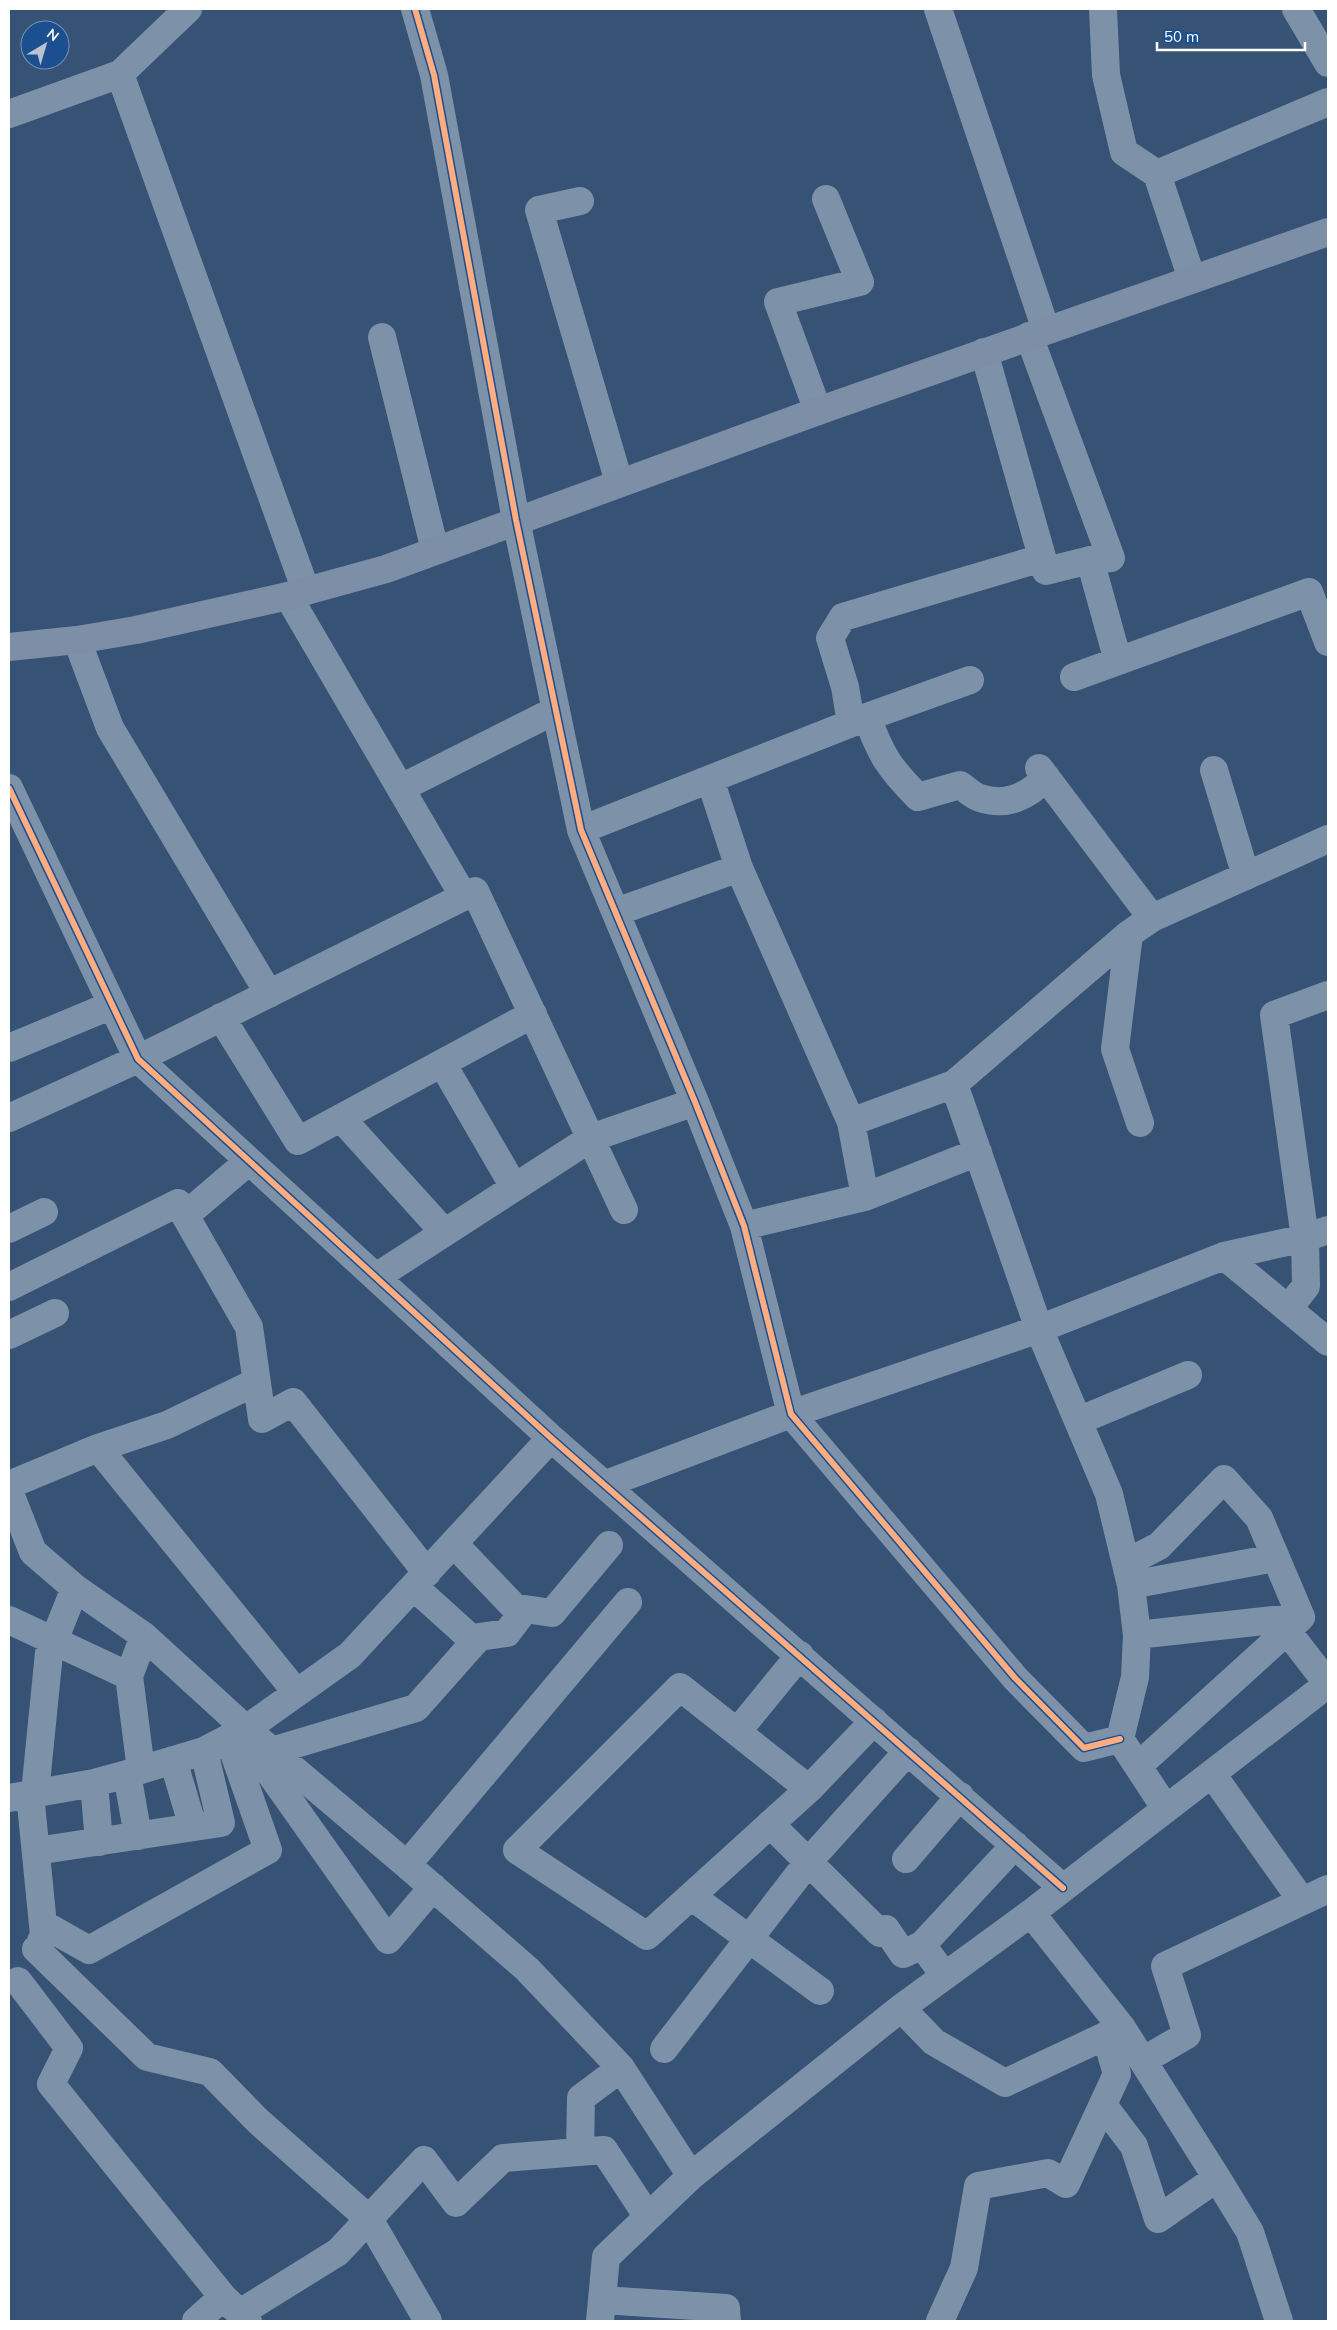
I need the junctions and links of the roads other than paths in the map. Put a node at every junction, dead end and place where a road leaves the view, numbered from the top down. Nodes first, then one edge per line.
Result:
1 (188, 9) edge
2 (415, 9) edge
3 (938, 9) edge
4 (1102, 9) edge
5 (1296, 9) edge
6 (1328, 63) edge
7 (120, 74) junction
8 (1328, 102) edge
9 (9, 114) edge
10 (1157, 174) junction
11 (826, 199) dead end
12 (580, 201) dead end
13 (1328, 232) edge
14 (1192, 279) junction
15 (1038, 333) junction
16 (382, 337) dead end
17 (984, 352) junction
18 (818, 411) junction
19 (619, 482) junction
20 (516, 520) junction
21 (435, 550) junction
22 (1042, 558) junction
23 (1090, 560) junction
24 (297, 593) junction
25 (77, 640) junction
26 (1328, 642) edge
27 (9, 647) edge
28 (1118, 661) junction
29 (1074, 677) dead end
30 (970, 680) dead end
31 (556, 710) junction
32 (859, 720) junction
33 (1214, 770) dead end
34 (710, 779) junction
35 (9, 788) edge
36 (400, 788) junction
37 (18, 830) edge
38 (581, 830) junction
39 (1328, 839) edge
40 (740, 868) junction
41 (1246, 876) junction
42 (464, 896) junction
43 (616, 912) junction
44 (1152, 918) junction
45 (1129, 934) junction
46 (269, 994) junction
47 (1328, 995) edge
48 (112, 1005) junction
49 (532, 1014) junction
50 (221, 1018) junction
51 (9, 1048) edge
52 (138, 1059) junction
53 (442, 1063) junction
54 (954, 1084) junction
55 (695, 1102) junction
56 (9, 1118) edge
57 (342, 1118) junction
58 (851, 1122) junction
59 (1140, 1122) dead end
60 (591, 1138) junction
61 (978, 1152) junction
62 (249, 1161) junction
63 (514, 1187) junction
64 (865, 1198) junction
65 (178, 1203) junction
66 (624, 1210) dead end
67 (44, 1212) dead end
68 (744, 1226) junction
69 (9, 1229) edge
70 (444, 1232) junction
71 (1316, 1234) edge
72 (1224, 1256) junction
73 (376, 1277) junction
74 (9, 1287) edge
75 (1288, 1309) junction
76 (55, 1313) dead end
77 (1039, 1329) junction
78 (9, 1335) edge
79 (1328, 1342) edge
80 (1188, 1375) dead end
81 (256, 1382) junction
82 (791, 1414) junction
83 (1078, 1421) junction
84 (551, 1438) junction
85 (98, 1448) junction
86 (606, 1484) junction
87 (9, 1485) edge
88 (9, 1491) edge
89 (454, 1544) junction
90 (609, 1545) dead end
91 (1274, 1558) junction
92 (1128, 1574) junction
93 (421, 1580) junction
94 (75, 1588) junction
95 (628, 1602) dead end
96 (521, 1614) junction
97 (9, 1620) edge
98 (1294, 1624) junction
99 (1137, 1635) junction
100 (144, 1636) junction
101 (54, 1641) junction
102 (475, 1642) junction
103 (800, 1655) junction
104 (129, 1676) junction
105 (1328, 1684) edge
106 (297, 1693) junction
107 (874, 1721) junction
108 (737, 1732) junction
109 (238, 1733) junction
110 (1120, 1739) junction
111 (908, 1750) junction
112 (204, 1751) junction
113 (272, 1751) junction
114 (173, 1760) junction
115 (1138, 1766) junction
116 (134, 1772) junction
117 (1212, 1774) junction
118 (94, 1782) junction
119 (809, 1789) junction
120 (24, 1795) edge
121 (960, 1796) junction
122 (1166, 1809) junction
123 (770, 1824) junction
124 (193, 1827) junction
125 (138, 1836) junction
126 (99, 1842) junction
127 (1015, 1845) junction
128 (36, 1851) junction
129 (906, 1859) dead end
130 (809, 1862) junction
131 (407, 1865) junction
132 (433, 1887) junction
133 (1063, 1888) junction
134 (1328, 1889) edge
135 (691, 1896) junction
136 (1302, 1902) junction
137 (1031, 1913) junction
138 (40, 1936) junction
139 (749, 1939) junction
140 (922, 1945) junction
141 (944, 1976) junction
142 (14, 1980) edge
143 (820, 1991) dead end
144 (901, 2008) junction
145 (1114, 2032) junction
146 (664, 2049) dead end
147 (1144, 2060) junction
148 (621, 2068) junction
149 (1103, 2105) junction
150 (580, 2152) junction
151 (691, 2176) junction
152 (1217, 2178) junction
153 (648, 2218) junction
154 (369, 2219) junction
155 (237, 2310) edge
156 (601, 2310) edge
157 (196, 2321) edge
158 (428, 2321) edge
159 (727, 2321) edge
160 (940, 2321) edge
161 (1279, 2321) edge

1 - 7 street
2 - 20 street
3 - 15 street
4 - 10 street
5 - 6 street
7 - 9 street
7 - 24 street
8 - 10 street
10 - 14 street
11 - 18 street
12 - 19 street
13 - 14 main road
14 - 15 main road
15 - 17 main road
15 - 23 street
16 - 21 street
17 - 18 main road
17 - 22 street
18 - 19 main road
19 - 20 main road
20 - 21 main road
20 - 31 street
21 - 24 main road
22 - 23 street
22 - 32 street
23 - 28 street
24 - 25 main road
24 - 36 street
25 - 27 main road
25 - 46 street
26 - 28 street
28 - 29 street
30 - 32 street
31 - 36 street
31 - 38 street
32 - 34 street
32 - 44 street
33 - 41 street
34 - 38 street
34 - 40 street
35 - 37 street
36 - 42 street
37 - 48 street
38 - 43 street
39 - 41 street
40 - 43 street
40 - 58 street
41 - 44 street
42 - 46 street
42 - 49 street
43 - 55 street
44 - 45 street
45 - 54 street
45 - 59 street
46 - 50 street
47 - 71 street
48 - 51 street
48 - 52 street
49 - 53 street
49 - 60 street
50 - 52 street
50 - 57 street
52 - 56 street
52 - 62 street
53 - 57 street
53 - 63 street
54 - 58 street
54 - 61 street
55 - 60 street
55 - 68 street
57 - 70 street
58 - 64 street
60 - 63 street
60 - 66 street
61 - 64 street
61 - 77 street
62 - 65 street
62 - 73 street
63 - 70 street
64 - 68 street
65 - 74 street
65 - 81 street
67 - 69 street
68 - 82 street
70 - 73 street
71 - 72 street
71 - 75 street
72 - 75 street
72 - 77 street
73 - 84 street
75 - 79 street
76 - 78 street
77 - 82 street
77 - 83 street
80 - 83 street
81 - 85 street
81 - 93 street
82 - 86 street
82 - 110 street
83 - 92 street
84 - 86 street
84 - 89 street
85 - 87 street
85 - 106 street
86 - 103 street
88 - 94 street
89 - 93 street
89 - 96 street
90 - 96 street
91 - 92 street
91 - 92 street
91 - 98 street
92 - 99 street
93 - 102 street
93 - 106 street
94 - 100 street
94 - 101 street
95 - 131 street
96 - 102 street
97 - 101 street
98 - 99 street
98 - 105 street
98 - 115 street
99 - 110 street
100 - 104 street
100 - 109 street
101 - 104 street
101 - 120 street
102 - 113 street
103 - 107 street
103 - 108 street
104 - 116 street
105 - 117 street
106 - 109 street
107 - 111 street
107 - 119 street
108 - 119 street
108 - 135 street
109 - 112 street
109 - 113 street
109 - 132 street
109 - 138 street
110 - 115 street
111 - 121 street
111 - 130 street
112 - 114 street
112 - 124 street
113 - 131 street
114 - 116 street
114 - 124 street
115 - 122 street
116 - 118 street
116 - 125 street
117 - 122 street
117 - 136 street
118 - 120 street
118 - 126 street
119 - 123 street
120 - 128 street
121 - 127 street
121 - 129 street
122 - 133 street
123 - 130 street
123 - 135 street
124 - 125 street
125 - 126 street
126 - 128 street
127 - 133 street
127 - 140 street
128 - 138 street
130 - 139 street
130 - 140 street
131 - 132 street
132 - 148 street
133 - 137 street
134 - 136 street
135 - 139 street
136 - 147 street
137 - 141 street
137 - 145 street
138 - 142 street
138 - 154 street
139 - 143 street
139 - 146 street
140 - 141 street
141 - 144 street
142 - 155 street
144 - 145 street
144 - 151 street
145 - 147 street
145 - 149 street
147 - 152 street
148 - 150 street
148 - 151 street
149 - 152 street
149 - 160 street
150 - 153 street
150 - 154 street
151 - 153 street
152 - 161 street
153 - 156 street
154 - 155 street
154 - 158 street
155 - 157 street
156 - 159 street

